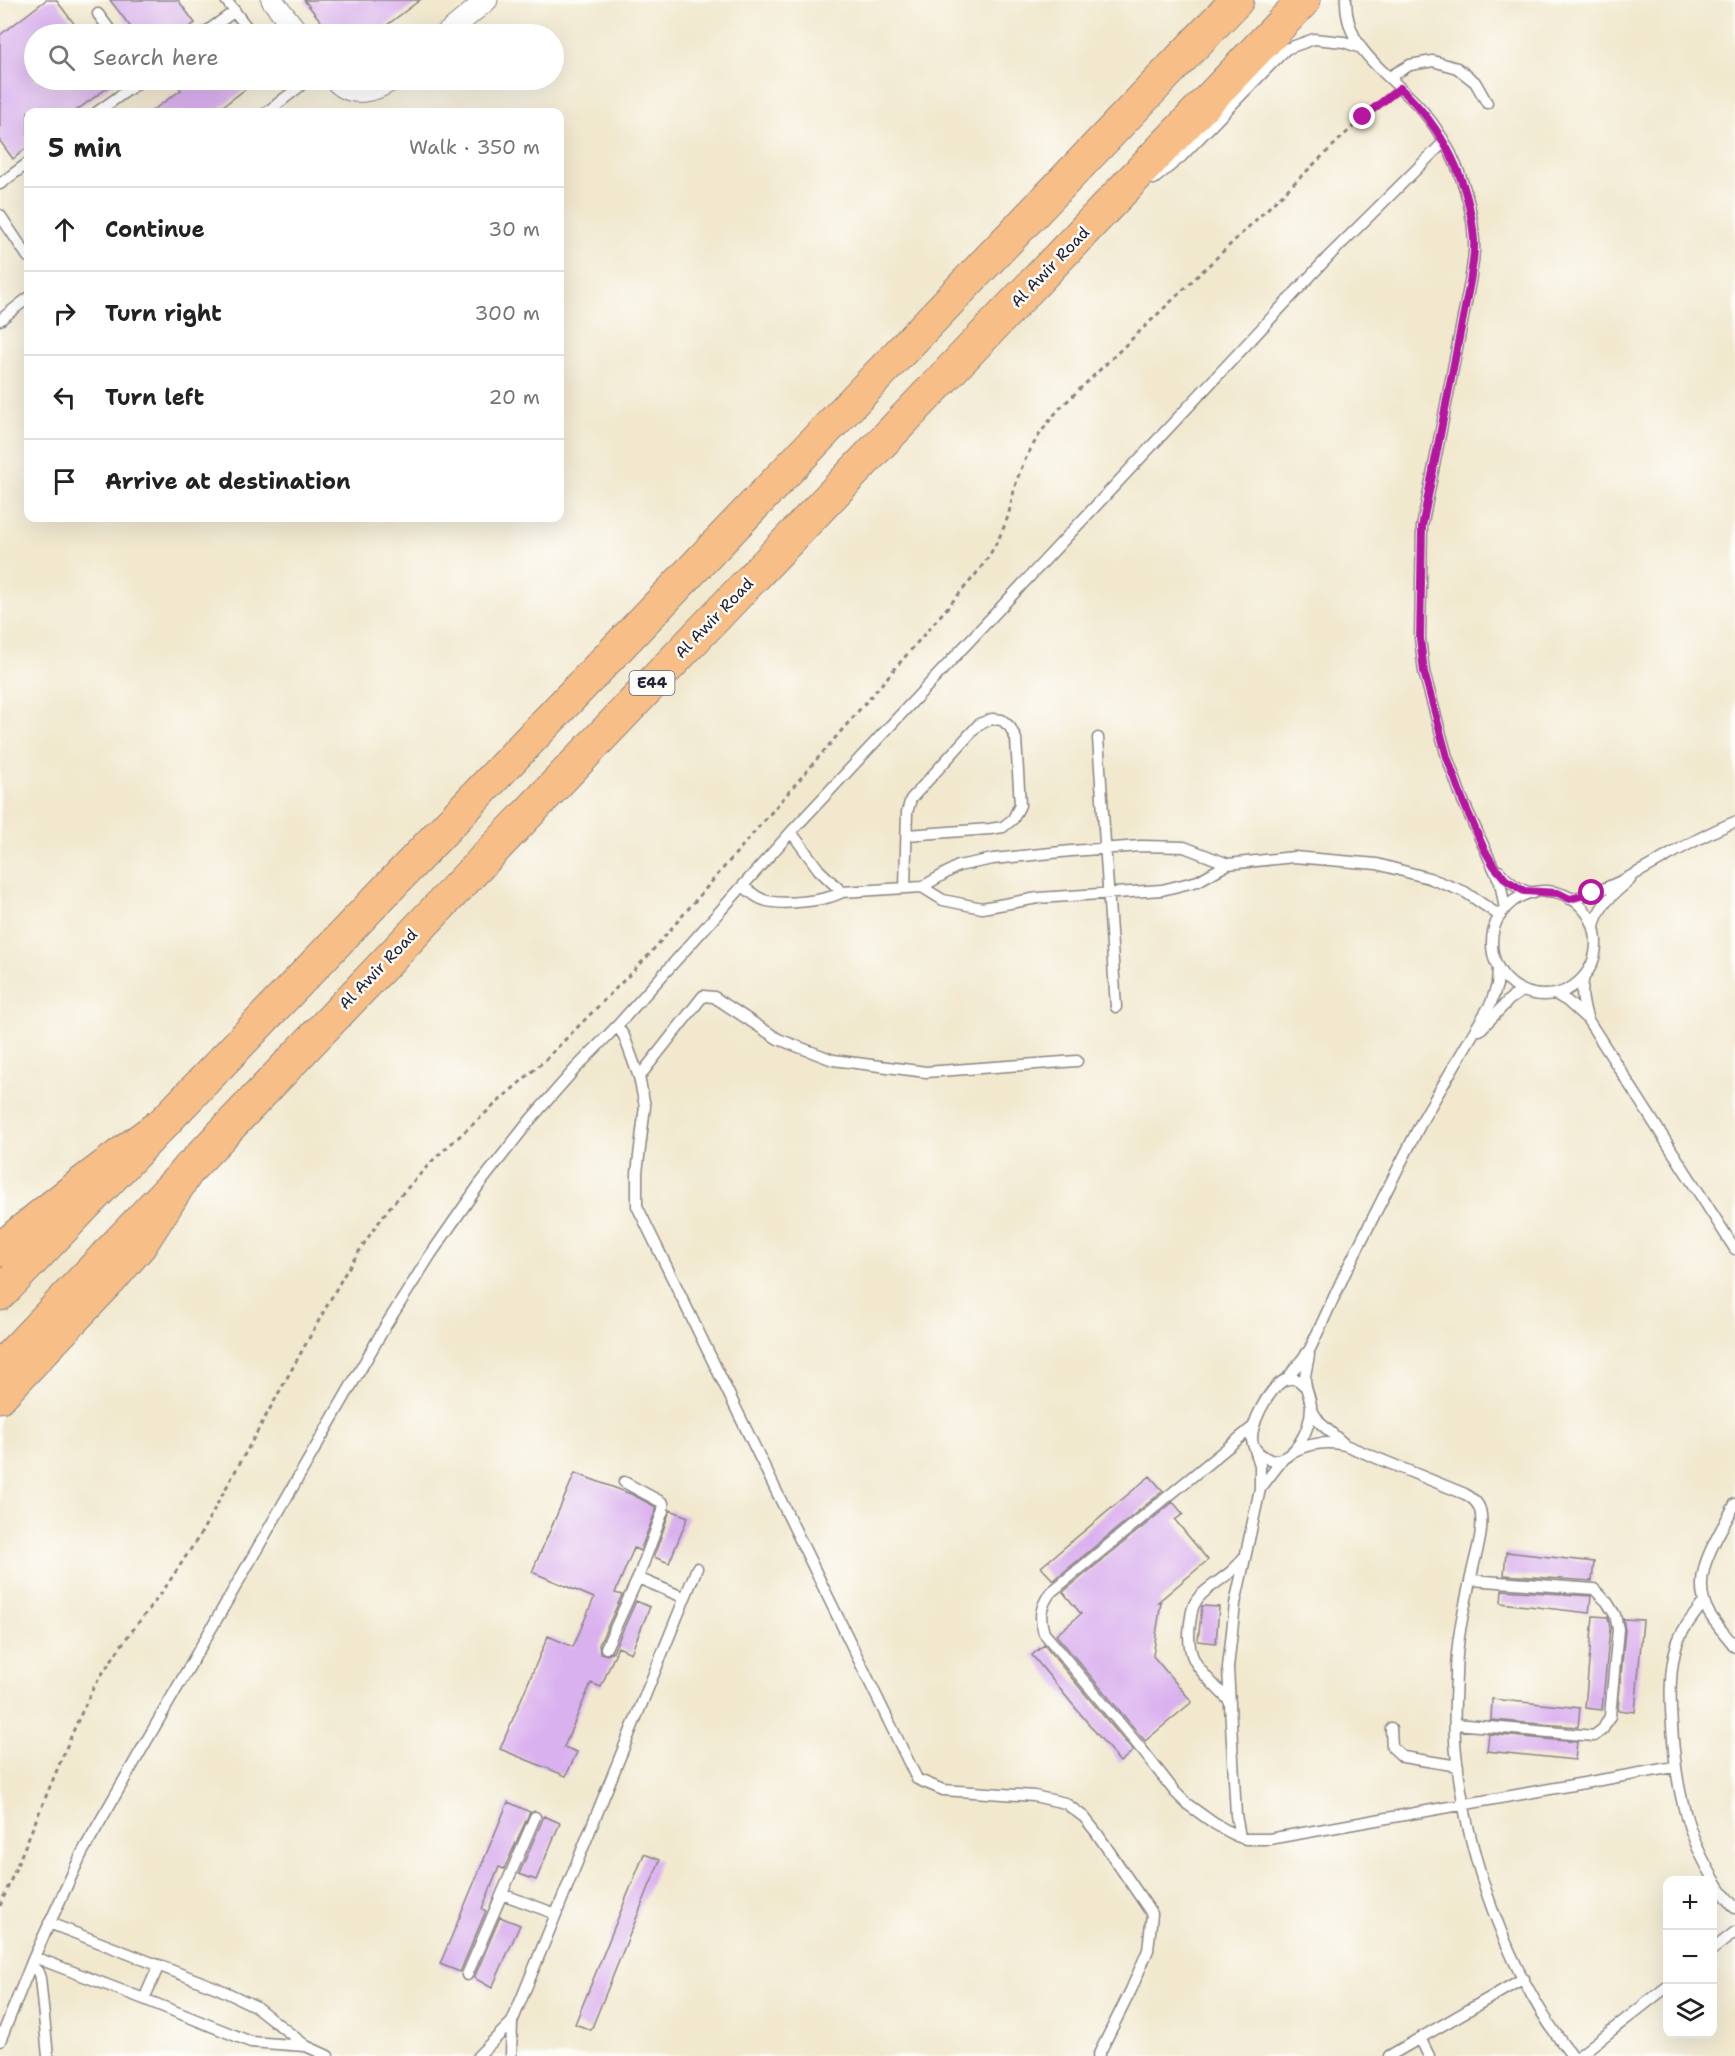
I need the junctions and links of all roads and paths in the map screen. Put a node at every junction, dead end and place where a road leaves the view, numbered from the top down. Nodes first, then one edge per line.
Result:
1 (226, 0) edge
2 (272, 0) edge
3 (487, 0) edge
4 (1304, 0) edge
5 (1346, 0) edge
6 (1235, 1) edge
7 (235, 11) junction
8 (98, 14) dead end
9 (106, 24) edge
10 (217, 24) edge
11 (245, 24) edge
12 (291, 24) edge
13 (458, 24) edge
14 (1358, 47) junction
15 (1389, 77) junction
16 (1400, 88) junction
17 (128, 90) edge
18 (351, 90) edge
19 (374, 90) edge
20 (294, 91) edge
21 (1487, 103) dead end
22 (104, 108) edge
23 (272, 108) edge
24 (1444, 142) junction
25 (24, 166) edge
26 (0, 184) edge
27 (0, 215) edge
28 (1099, 216) junction
29 (24, 251) edge
30 (24, 301) edge
31 (0, 320) edge
32 (1098, 738) dead end
33 (1735, 822) edge
34 (791, 832) junction
35 (907, 835) junction
36 (1105, 848) junction
37 (1484, 849) junction
38 (1228, 864) junction
39 (1647, 867) junction
40 (742, 886) junction
41 (922, 887) junction
42 (905, 888) junction
43 (842, 892) junction
44 (1533, 893) junction
45 (1109, 894) junction
46 (1570, 899) junction
47 (1503, 912) junction
48 (1594, 928) junction
49 (1498, 968) junction
50 (1584, 976) junction
51 (1522, 991) junction
52 (1556, 994) junction
53 (1116, 1007) dead end
54 (1588, 1020) junction
55 (617, 1026) junction
56 (1461, 1053) junction
57 (1077, 1061) dead end
58 (639, 1077) junction
59 (166, 1121) junction
60 (190, 1167) junction
61 (1735, 1249) edge
62 (0, 1250) edge
63 (0, 1294) edge
64 (1310, 1349) junction
65 (0, 1367) edge
66 (1287, 1379) junction
67 (1306, 1387) junction
68 (0, 1396) edge
69 (1311, 1409) junction
70 (1254, 1426) junction
71 (1345, 1445) junction
72 (1253, 1447) junction
73 (1294, 1450) junction
74 (1282, 1459) junction
75 (624, 1482) dead end
76 (1260, 1489) junction
77 (1735, 1504) edge
78 (1245, 1554) junction
79 (697, 1568) dead end
80 (638, 1578) junction
81 (1471, 1580) junction
82 (685, 1598) junction
83 (1704, 1602) junction
84 (1735, 1647) edge
85 (606, 1648) dead end
86 (1230, 1702) junction
87 (1455, 1724) junction
88 (1391, 1728) dead end
89 (1458, 1766) junction
90 (1674, 1767) junction
91 (1463, 1804) junction
92 (535, 1817) dead end
93 (1240, 1837) junction
94 (502, 1894) junction
95 (0, 1906) edge
96 (1735, 1908) edge
97 (556, 1914) junction
98 (49, 1923) junction
99 (1735, 1932) edge
100 (1717, 1947) edge
101 (32, 1961) junction
102 (159, 1965) junction
103 (467, 1975) dead end
104 (1524, 1978) junction
105 (1663, 1990) edge
106 (144, 1999) junction
107 (512, 2022) junction
108 (1420, 2038) junction
109 (0, 2041) edge
110 (306, 2046) junction
111 (48, 2056) edge
112 (328, 2056) edge
113 (478, 2056) edge
114 (511, 2056) edge
115 (1098, 2056) edge
116 (1389, 2056) edge
117 (1429, 2056) edge
118 (1572, 2056) edge
119 (1579, 2056) edge

1 - 7 lane
2 - 12 street
3 - 13 street
4 - 28 highway, Al Awir Road / E44
5 - 14 lane
6 - 59 highway, E44
7 - 10 lane
7 - 11 lane
8 - 9 lane
14 - 15 lane
14 - 28 lane
15 - 16 lane
15 - 21 lane
16 - 24 lane
16 - 95 path
17 - 22 lane
18 - 19 street
20 - 23 lane
24 - 34 lane
24 - 37 lane
25 - 26 lane
27 - 29 lane
28 - 60 highway, Al Awir Road / E44
30 - 31 lane
32 - 36 lane
33 - 39 lane
34 - 40 lane
34 - 43 lane
35 - 35 lane
35 - 42 lane
36 - 38 lane
36 - 41 lane
36 - 45 lane
37 - 44 lane
37 - 47 lane
38 - 45 lane
38 - 47 lane
39 - 46 lane
39 - 48 lane
40 - 43 lane
40 - 55 lane
41 - 42 lane
41 - 45 lane
42 - 43 lane
44 - 46 lane
44 - 47 lane
45 - 53 lane
46 - 48 lane
47 - 49 lane
48 - 50 lane
49 - 51 lane
49 - 56 lane
50 - 52 lane
50 - 54 lane
51 - 52 lane
51 - 56 lane
52 - 54 lane
54 - 61 lane
55 - 58 lane
55 - 98 lane
56 - 64 lane
57 - 58 lane
58 - 115 lane
59 - 62 highway
59 - 63 highway, E44
60 - 65 highway, Al Awir Road / E44
60 - 68 highway
64 - 66 lane
64 - 67 lane
66 - 67 lane
66 - 70 lane
67 - 69 lane
69 - 71 lane
69 - 73 lane
70 - 72 lane
70 - 93 lane
71 - 73 lane
71 - 81 lane
72 - 74 lane
72 - 76 lane
73 - 74 lane
74 - 76 lane
75 - 80 lane
76 - 78 lane
77 - 83 lane
78 - 86 lane
78 - 86 lane
79 - 82 lane
80 - 82 lane
80 - 85 lane
81 - 87 lane
81 - 87 lane
82 - 97 lane
83 - 84 lane
83 - 90 lane
86 - 93 lane
87 - 89 lane
88 - 89 lane
89 - 91 lane
90 - 91 lane
90 - 96 lane
91 - 93 lane
91 - 104 lane
92 - 94 lane
94 - 97 lane
94 - 103 lane
97 - 107 lane
98 - 101 lane
98 - 102 lane
99 - 100 lane
101 - 106 lane
101 - 109 lane
101 - 111 lane
102 - 106 lane
102 - 110 lane
104 - 108 lane
104 - 118 lane
105 - 119 lane
106 - 110 lane
107 - 113 lane
107 - 114 lane
108 - 116 lane
108 - 117 lane
110 - 112 lane

